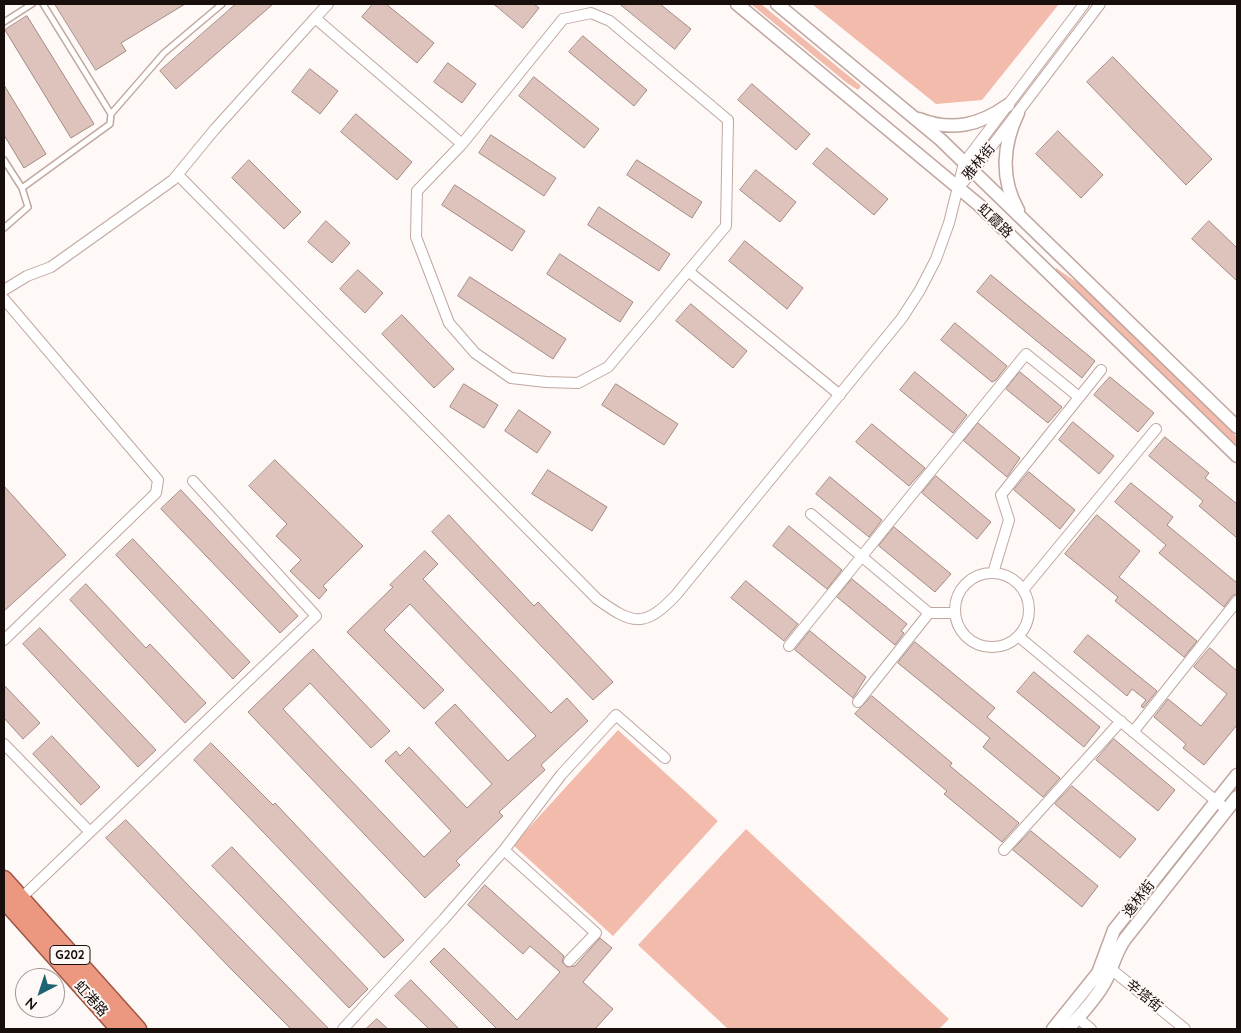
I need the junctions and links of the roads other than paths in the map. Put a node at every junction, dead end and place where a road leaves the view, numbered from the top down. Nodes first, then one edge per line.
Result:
1 (32, 4) edge
2 (43, 4) edge
3 (222, 4) edge
4 (328, 4) edge
5 (737, 4) edge
6 (777, 4) edge
7 (1084, 4) edge
8 (1100, 4) edge
9 (315, 18) junction
10 (4, 22) edge
11 (1013, 109) junction
12 (111, 114) junction
13 (912, 116) junction
14 (462, 144) junction
15 (4, 160) edge
16 (969, 167) junction
17 (178, 174) junction
18 (22, 188) junction
19 (958, 188) junction
20 (1024, 221) junction
21 (4, 228) edge
22 (688, 271) junction
23 (4, 290) edge
24 (4, 299) edge
25 (1101, 370) dead end
26 (840, 395) junction
27 (1079, 398) junction
28 (1237, 427) edge
29 (1156, 429) dead end
30 (1237, 456) edge
31 (193, 482) dead end
32 (811, 514) dead end
33 (862, 556) junction
34 (993, 573) junction
35 (1023, 590) junction
36 (1237, 601) edge
37 (929, 613) junction
38 (955, 613) junction
39 (1018, 636) junction
40 (4, 640) edge
41 (789, 646) dead end
42 (858, 702) dead end
43 (1121, 721) junction
44 (1133, 732) junction
45 (4, 744) edge
46 (665, 758) dead end
47 (1237, 775) edge
48 (1237, 797) edge
49 (1216, 801) junction
50 (1227, 810) junction
51 (90, 832) junction
52 (504, 850) junction
53 (1004, 850) dead end
54 (4, 879) edge
55 (12, 902) edge
56 (569, 961) dead end
57 (1107, 966) junction
58 (1078, 1018) junction
59 (1182, 1028) edge
60 (119, 1029) edge
61 (138, 1029) edge
62 (343, 1029) edge
63 (1053, 1029) edge
64 (1068, 1029) edge
65 (1091, 1029) edge

1 - 10 lane
2 - 12 lane
3 - 12 lane
4 - 9 street
5 - 19 street, 虹霞路
6 - 13 street, 虹霞路
7 - 11 street, 雅林街
8 - 11 street, 雅林街
9 - 14 street
9 - 17 street
11 - 13 street
11 - 16 street, 雅林街
11 - 20 street
12 - 18 lane
13 - 16 street, 虹霞路
14 - 22 street
14 - 22 street
15 - 18 lane
16 - 19 street, 雅林街
16 - 20 street, 虹霞路
17 - 23 street
17 - 26 street
18 - 21 lane
19 - 26 street
19 - 30 street, 虹霞路
20 - 28 street, 虹霞路
22 - 26 street
24 - 40 street
25 - 27 street
27 - 33 street
27 - 34 street
29 - 35 street
31 - 51 street
32 - 33 street
33 - 37 street
33 - 41 street
34 - 35 street
34 - 38 street
35 - 39 street
36 - 44 street
37 - 38 street
37 - 42 street
38 - 39 street
39 - 43 street
43 - 44 street
43 - 53 street
44 - 49 street
45 - 51 street
46 - 52 street
47 - 49 street, 逸林街
48 - 50 street, 逸林街
49 - 50 street
49 - 57 street, 逸林街
50 - 57 street, 逸林街
51 - 55 street
52 - 56 street
52 - 62 street
54 - 55 highway, 虹港路 / G202
55 - 60 highway, 虹港路 / G202
55 - 61 highway, 虹港路 / G202
57 - 58 street, 逸林街
57 - 59 street, 辛塔街
57 - 63 street, 逸林街
58 - 64 street, 逸林街
58 - 65 street

